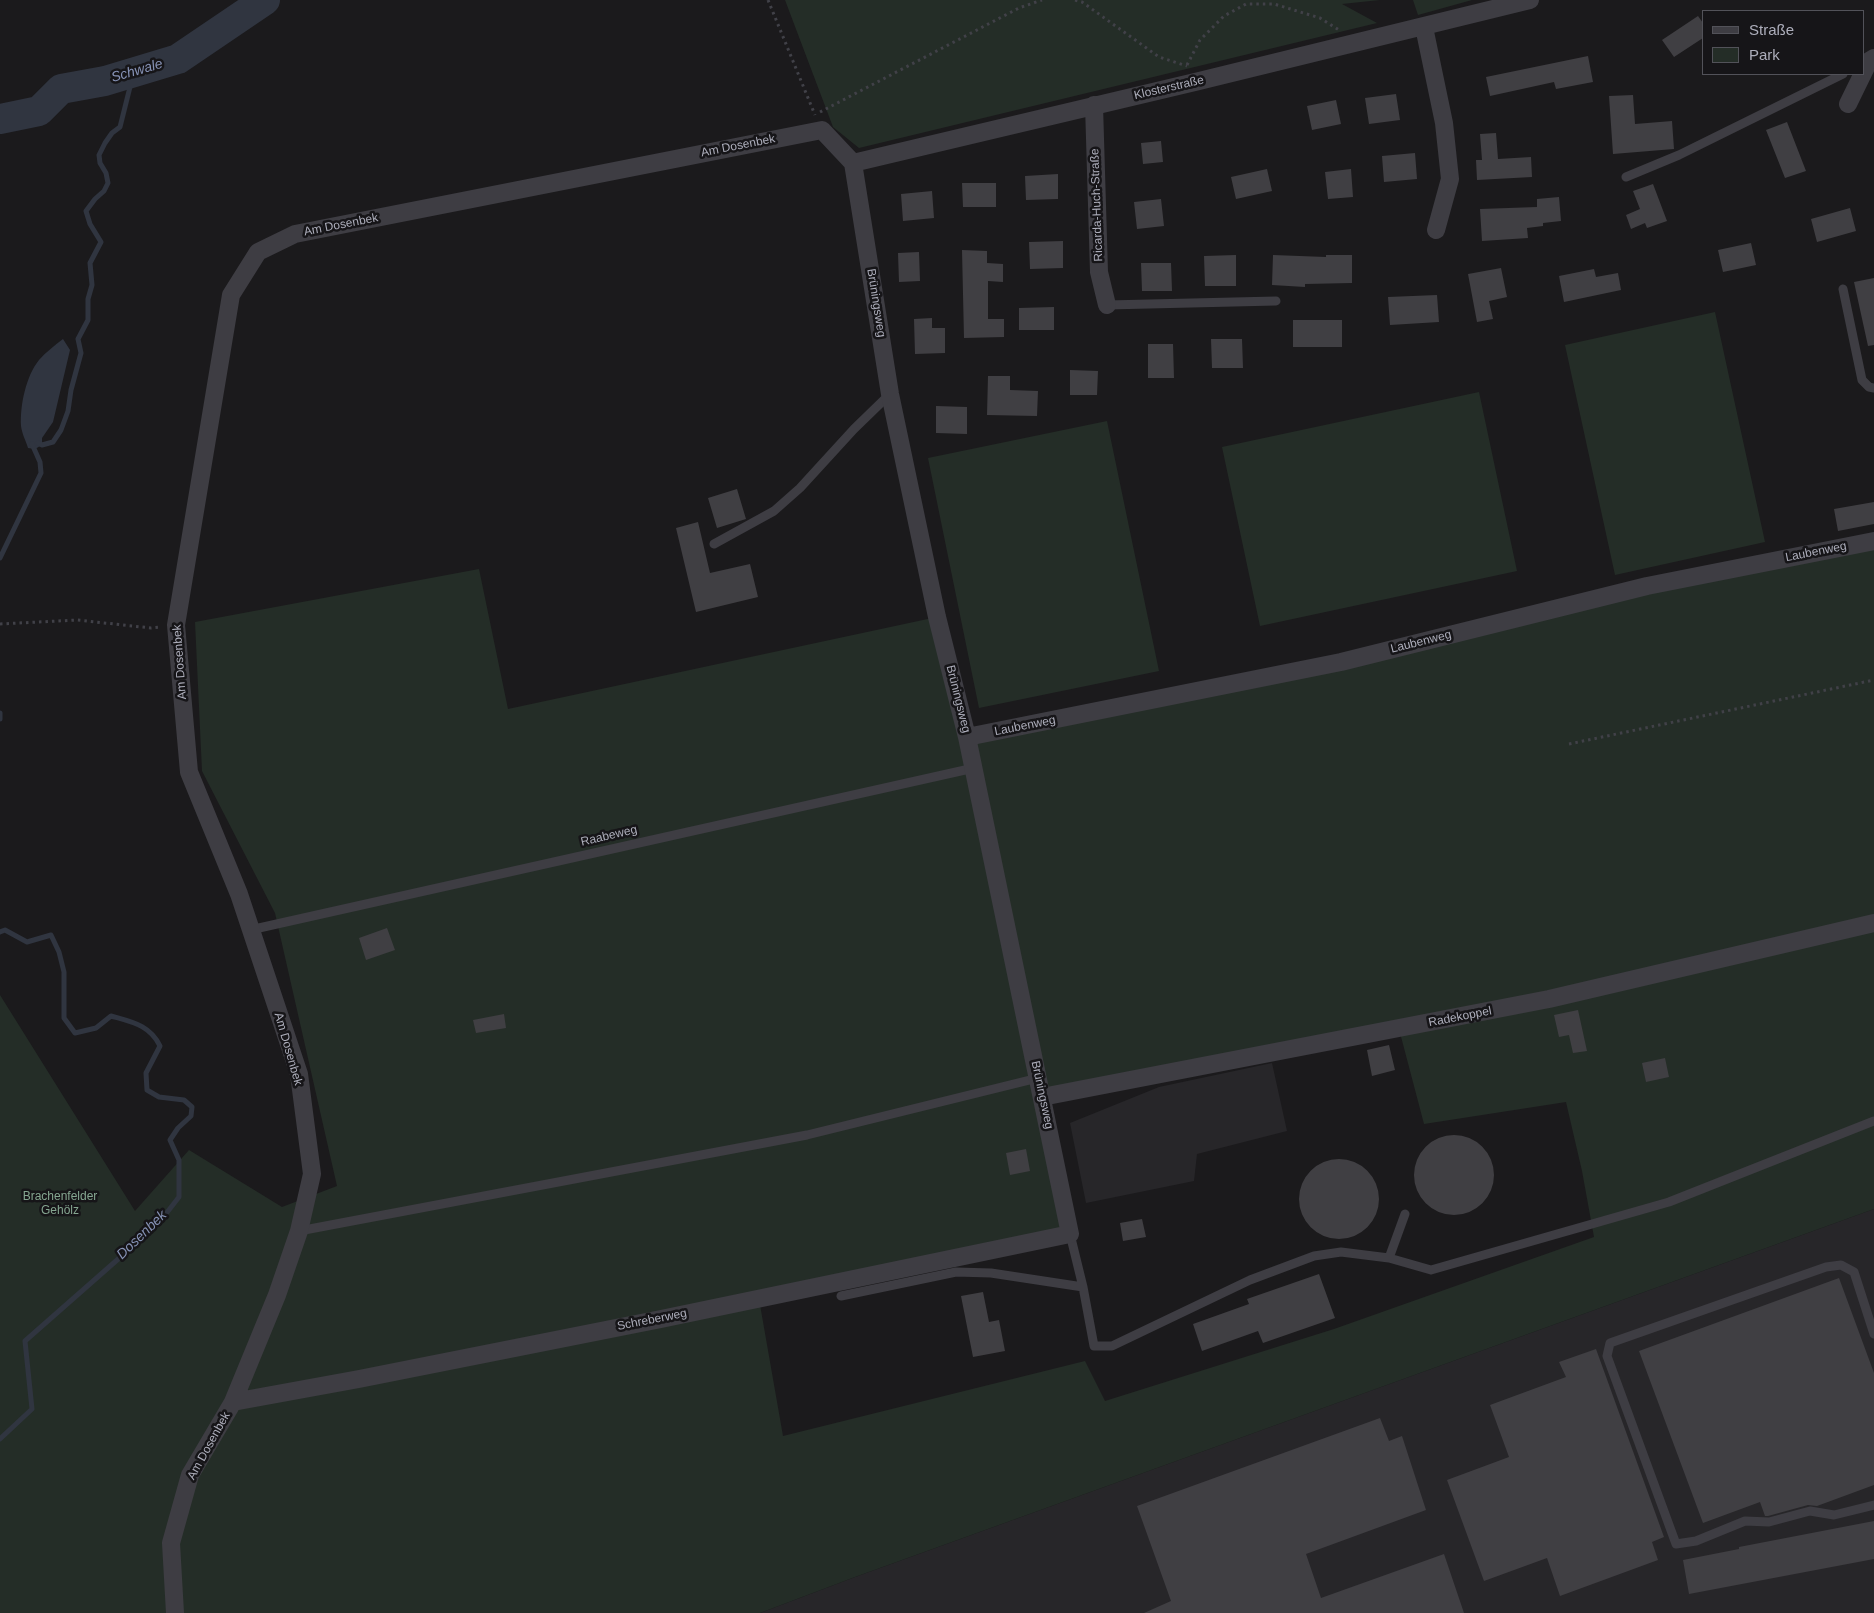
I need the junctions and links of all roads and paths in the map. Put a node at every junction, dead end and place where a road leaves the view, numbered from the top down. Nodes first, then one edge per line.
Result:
1 (768, 0) edge
2 (1042, 0) edge
3 (1075, 0) edge
4 (1530, 0) edge
5 (1424, 26) junction
6 (1358, 43) junction
7 (1187, 64) junction
8 (1841, 75) edge
9 (1862, 75) edge
10 (1195, 82) junction
11 (1848, 104) dead end
12 (1094, 105) junction
13 (818, 122) junction
14 (853, 163) junction
15 (1626, 178) dead end
16 (1436, 230) dead end
17 (1843, 289) dead end
18 (1276, 302) dead end
19 (1107, 305) joint
20 (1874, 388) edge
21 (890, 394) junction
22 (1874, 541) edge
23 (714, 544) dead end
24 (0, 624) edge
25 (176, 625) junction
26 (1874, 680) edge
27 (968, 737) junction
28 (1569, 744) dead end
29 (974, 768) junction
30 (1874, 923) edge
31 (250, 930) junction
32 (1038, 1078) junction
33 (1042, 1097) junction
34 (1874, 1121) edge
35 (1405, 1214) dead end
36 (299, 1231) junction
37 (1070, 1234) junction
38 (1389, 1258) junction
39 (1083, 1287) junction
40 (841, 1296) dead end
41 (1874, 1334) edge
42 (233, 1402) junction
43 (1874, 1505) edge
44 (175, 1613) edge

1 - 13 path
2 - 13 path
3 - 7 path
4 - 5 street, Klosterstraße
5 - 6 street, Klosterstraße
5 - 16 street
6 - 7 path
6 - 10 street, Klosterstraße
7 - 10 path
8 - 15 lane
9 - 11 street
10 - 12 street, Klosterstraße
12 - 14 street, Klosterstraße
12 - 19 street, Ricarda-Huch-Straße
13 - 14 street
13 - 25 street, Am Dosenbek
14 - 21 street, Brüningsweg
17 - 20 lane
18 - 19 lane
21 - 23 lane
21 - 27 street, Brüningsweg
22 - 27 street, Laubenweg
24 - 25 path
25 - 31 street, Am Dosenbek
26 - 28 path
27 - 29 street, Brüningsweg
29 - 31 lane, Raabeweg
29 - 32 street, Brüningsweg
30 - 33 street, Radekoppel
31 - 36 street, Am Dosenbek
32 - 33 street, Brüningsweg
32 - 36 lane
33 - 37 street, Brüningsweg
34 - 38 lane
35 - 38 lane
36 - 42 street, Am Dosenbek
37 - 39 lane
37 - 42 street, Schreberweg
38 - 39 lane
39 - 40 lane
41 - 43 lane
42 - 44 street, Am Dosenbek

